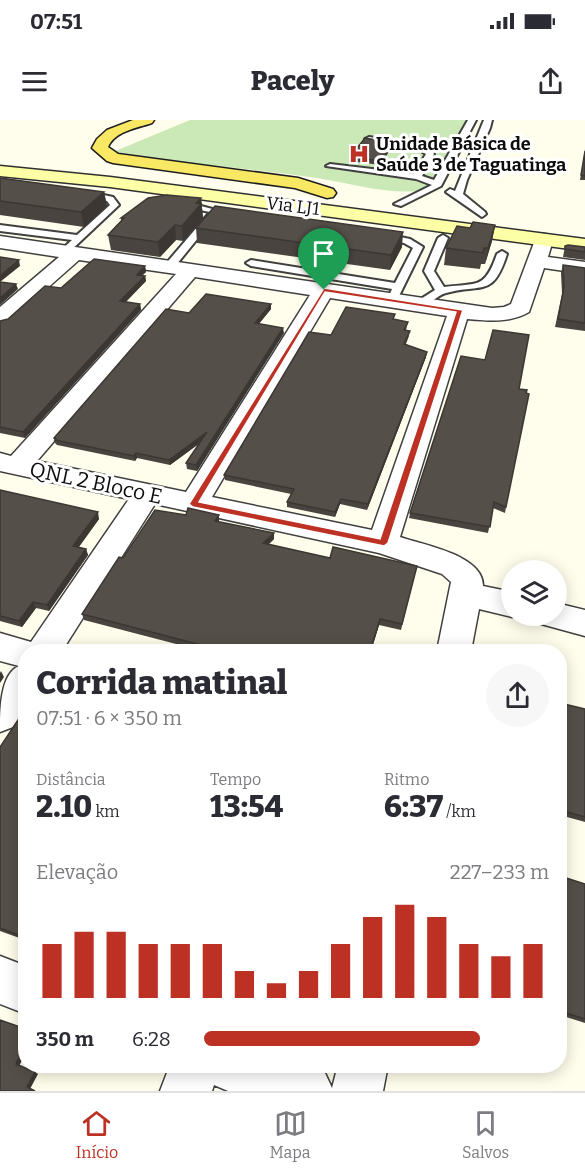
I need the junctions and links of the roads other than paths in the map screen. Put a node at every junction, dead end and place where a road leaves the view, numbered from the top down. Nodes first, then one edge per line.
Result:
1 (147, 120) edge
2 (472, 120) edge
3 (488, 120) edge
4 (369, 139) edge
5 (0, 159) edge
6 (55, 159) dead end
7 (87, 163) dead end
8 (330, 166) dead end
9 (0, 171) edge
10 (417, 177) junction
11 (436, 186) junction
12 (218, 188) junction
13 (77, 193) edge
14 (459, 195) junction
15 (329, 202) junction
16 (174, 203) edge
17 (398, 204) junction
18 (488, 215) joint
19 (0, 228) edge
20 (375, 235) edge
21 (443, 238) dead end
22 (544, 240) junction
23 (0, 242) edge
24 (585, 245) edge
25 (72, 248) junction
26 (502, 254) dead end
27 (536, 261) junction
28 (250, 263) dead end
29 (585, 268) edge
30 (179, 269) junction
31 (324, 290) junction
32 (441, 291) junction
33 (395, 293) junction
34 (420, 304) junction
35 (459, 310) junction
36 (0, 318) edge
37 (9, 464) edge
38 (147, 494) junction
39 (193, 504) junction
40 (384, 543) junction
41 (466, 586) junction
42 (501, 600) edge
43 (567, 618) edge
44 (585, 623) edge
45 (49, 644) edge
46 (455, 644) edge
47 (0, 647) edge
48 (18, 652) edge
49 (18, 690) edge
50 (0, 716) edge
51 (0, 980) edge
52 (18, 987) edge
53 (192, 1073) edge
54 (251, 1073) edge
55 (361, 1073) edge
56 (186, 1091) edge
57 (307, 1091) edge
58 (357, 1091) edge

1 - 15 main road
2 - 11 lane
3 - 14 lane
4 - 10 lane
5 - 6 main road
7 - 12 main road, Via LJ1
8 - 10 lane
9 - 12 main road, Via LJ1
10 - 11 lane
11 - 14 lane
11 - 17 lane
12 - 15 main road, Via LJ1
13 - 25 lane
14 - 18 lane
15 - 17 main road, Via LJ1
15 - 22 main road, Via LJ1
16 - 30 lane
17 - 18 main road, Via LJ1
19 - 25 lane
20 - 33 lane
21 - 32 lane
22 - 24 main road, Via LJ1
22 - 27 street
23 - 25 street
25 - 30 street
25 - 36 street
26 - 32 lane
27 - 29 street
27 - 35 street
28 - 33 lane
30 - 31 street
30 - 37 street
31 - 33 street
31 - 39 street
32 - 34 lane
33 - 34 street
34 - 35 street
35 - 40 street
37 - 38 street, QNL 2 Bloco E
38 - 39 street, QNL 2 Bloco E
38 - 45 street
39 - 40 street, QNL 2 Bloco E
40 - 41 street, QNL 2 Bloco E
41 - 42 street
41 - 46 street
43 - 44 street
47 - 48 street
49 - 50 street
51 - 52 street
53 - 56 street
54 - 57 street
55 - 58 street

